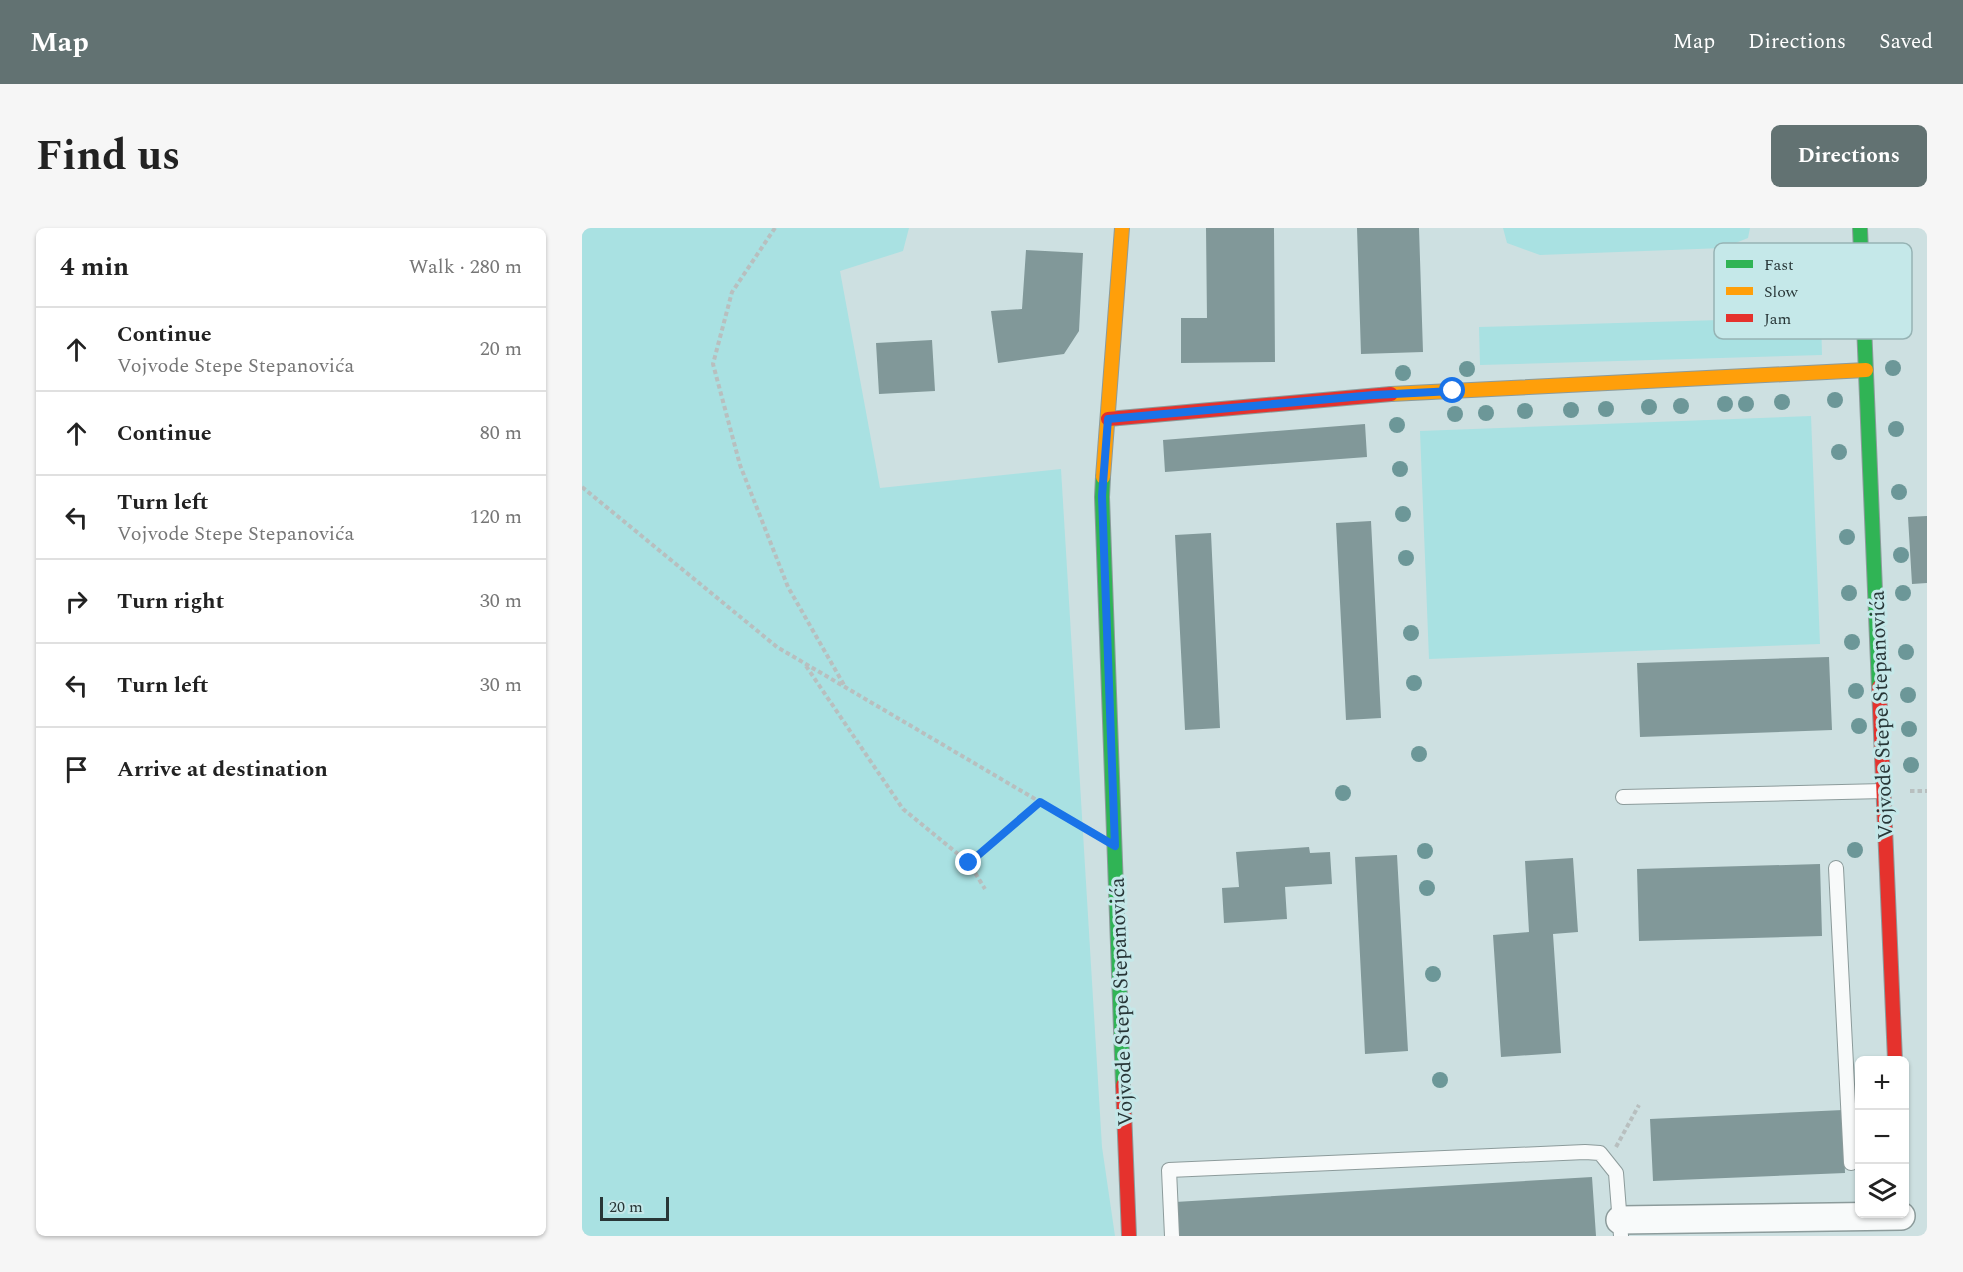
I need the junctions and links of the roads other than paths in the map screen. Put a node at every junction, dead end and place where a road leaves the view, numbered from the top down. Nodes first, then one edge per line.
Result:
1 (1122, 228) edge
2 (1860, 228) edge
3 (1861, 243) edge
4 (1865, 339) edge
5 (1866, 370) junction
6 (1108, 419) junction
7 (1884, 791) junction
8 (1623, 797) dead end
9 (1836, 868) dead end
10 (1895, 1056) edge
11 (1851, 1163) dead end
12 (1901, 1222) edge
13 (1620, 1228) edge
14 (1130, 1236) edge
15 (1172, 1236) edge

1 - 6 street, Vojvode Stepe Stepanovića
2 - 3 street, Vojvode Stepe Stepanovića
4 - 5 street, Vojvode Stepe Stepanovića
5 - 6 street
5 - 7 street, Vojvode Stepe Stepanovića
6 - 14 street, Vojvode Stepe Stepanovića
7 - 8 lane
7 - 10 street, Vojvode Stepe Stepanovića
9 - 11 lane
12 - 13 street
13 - 15 lane

